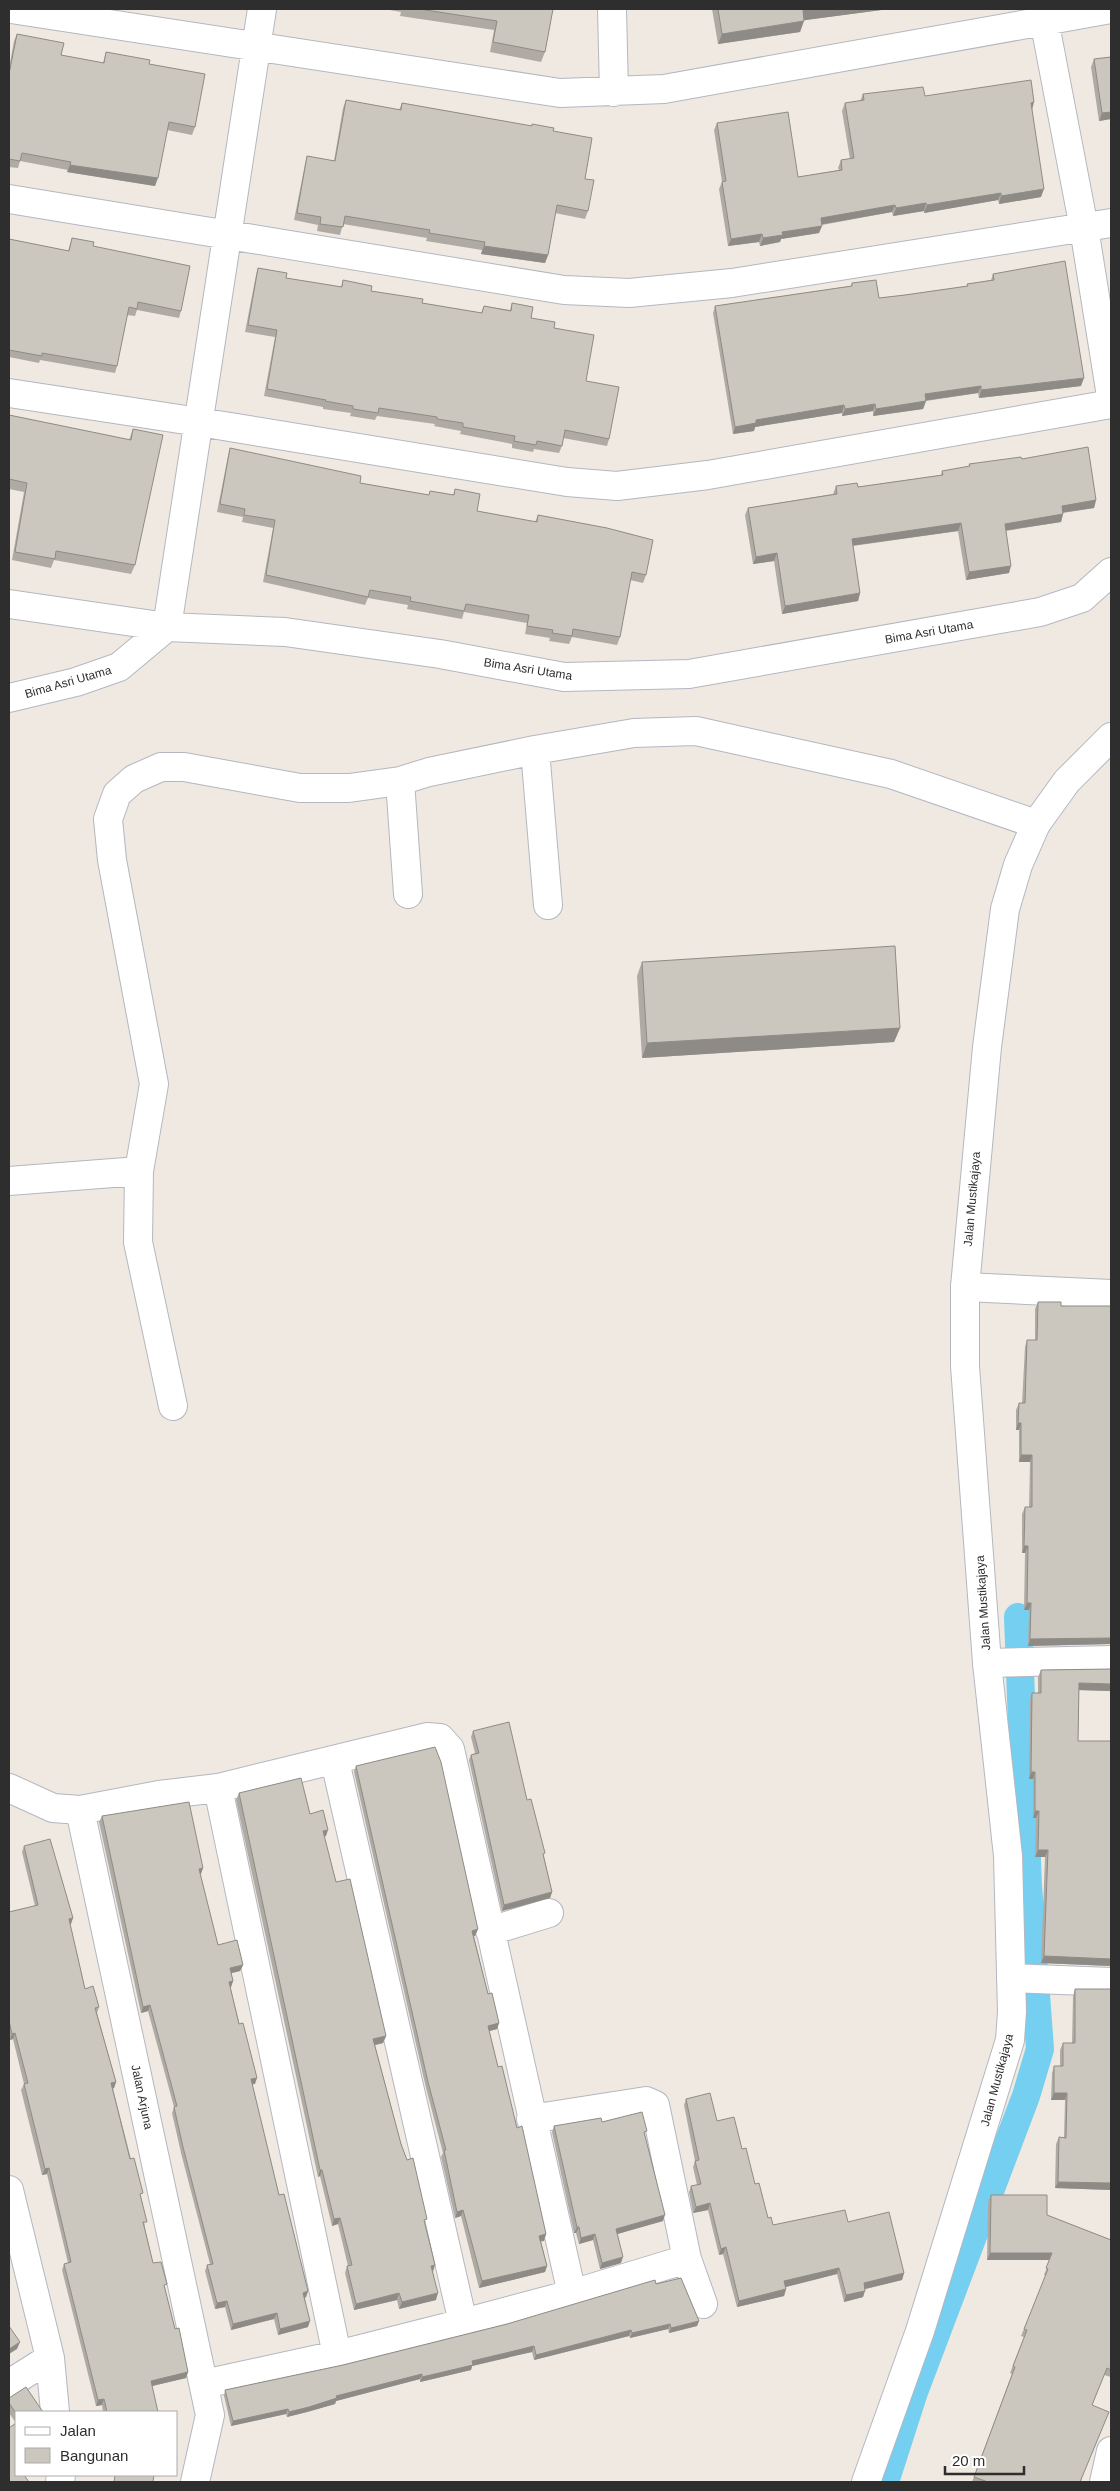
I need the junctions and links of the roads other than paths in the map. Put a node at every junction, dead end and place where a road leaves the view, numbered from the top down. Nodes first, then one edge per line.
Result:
1 (12, 9) edge
2 (262, 9) edge
3 (612, 9) edge
4 (1111, 9) edge
5 (1043, 14) edge
6 (256, 46) junction
7 (614, 92) junction
8 (9, 199) edge
9 (1111, 223) edge
10 (1084, 228) junction
11 (227, 234) junction
12 (9, 393) edge
13 (1111, 396) edge
14 (1111, 404) edge
15 (198, 422) junction
16 (1111, 572) edge
17 (9, 604) edge
18 (167, 626) junction
19 (9, 698) edge
20 (1111, 737) edge
21 (535, 750) junction
22 (400, 781) junction
23 (1036, 824) junction
24 (408, 894) dead end
25 (548, 906) dead end
26 (139, 1171) junction
27 (9, 1181) edge
28 (965, 1287) junction
29 (1111, 1294) edge
30 (173, 1406) dead end
31 (1111, 1660) edge
32 (987, 1663) junction
33 (335, 1761) junction
34 (9, 1788) edge
35 (218, 1788) junction
36 (80, 1810) junction
37 (549, 1913) dead end
38 (490, 1931) junction
39 (1011, 1978) junction
40 (1111, 1982) edge
41 (531, 2119) junction
42 (9, 2190) edge
43 (9, 2250) edge
44 (687, 2259) junction
45 (29, 2277) junction
46 (572, 2294) junction
47 (703, 2304) dead end
48 (463, 2323) junction
49 (337, 2355) junction
50 (50, 2358) junction
51 (9, 2384) edge
52 (204, 2384) junction
53 (55, 2411) edge
54 (1111, 2450) edge
55 (195, 2482) edge
56 (866, 2482) edge
57 (1104, 2482) edge

1 - 6 street
2 - 6 street
3 - 7 street
4 - 5 street
5 - 7 street
5 - 10 street
6 - 7 street
6 - 11 street
8 - 11 street
9 - 10 street
10 - 11 street
10 - 13 street
11 - 15 street
12 - 15 street
14 - 15 street
15 - 18 street
16 - 18 street, Bima Asri Utama
17 - 18 street
18 - 19 street, Bima Asri Utama
20 - 23 street, Jalan Mustikajaya
21 - 22 street
21 - 23 street
21 - 25 street
22 - 24 street
22 - 26 street
23 - 28 street, Jalan Mustikajaya
26 - 27 street
26 - 30 street
28 - 29 street
28 - 32 street, Jalan Mustikajaya
31 - 32 street
32 - 39 street, Jalan Mustikajaya
33 - 35 street
33 - 38 street
33 - 48 street
34 - 36 street
35 - 36 street
35 - 49 street
36 - 52 street, Jalan Arjuna
37 - 38 street
38 - 41 street
39 - 40 street
39 - 56 street, Jalan Mustikajaya
41 - 44 street
41 - 46 street
42 - 45 street
43 - 45 street
44 - 46 street
44 - 47 street
45 - 50 street
46 - 48 street
48 - 49 street
49 - 52 street
50 - 51 street
50 - 53 street
52 - 55 street, Jalan Arjuna
54 - 57 street

